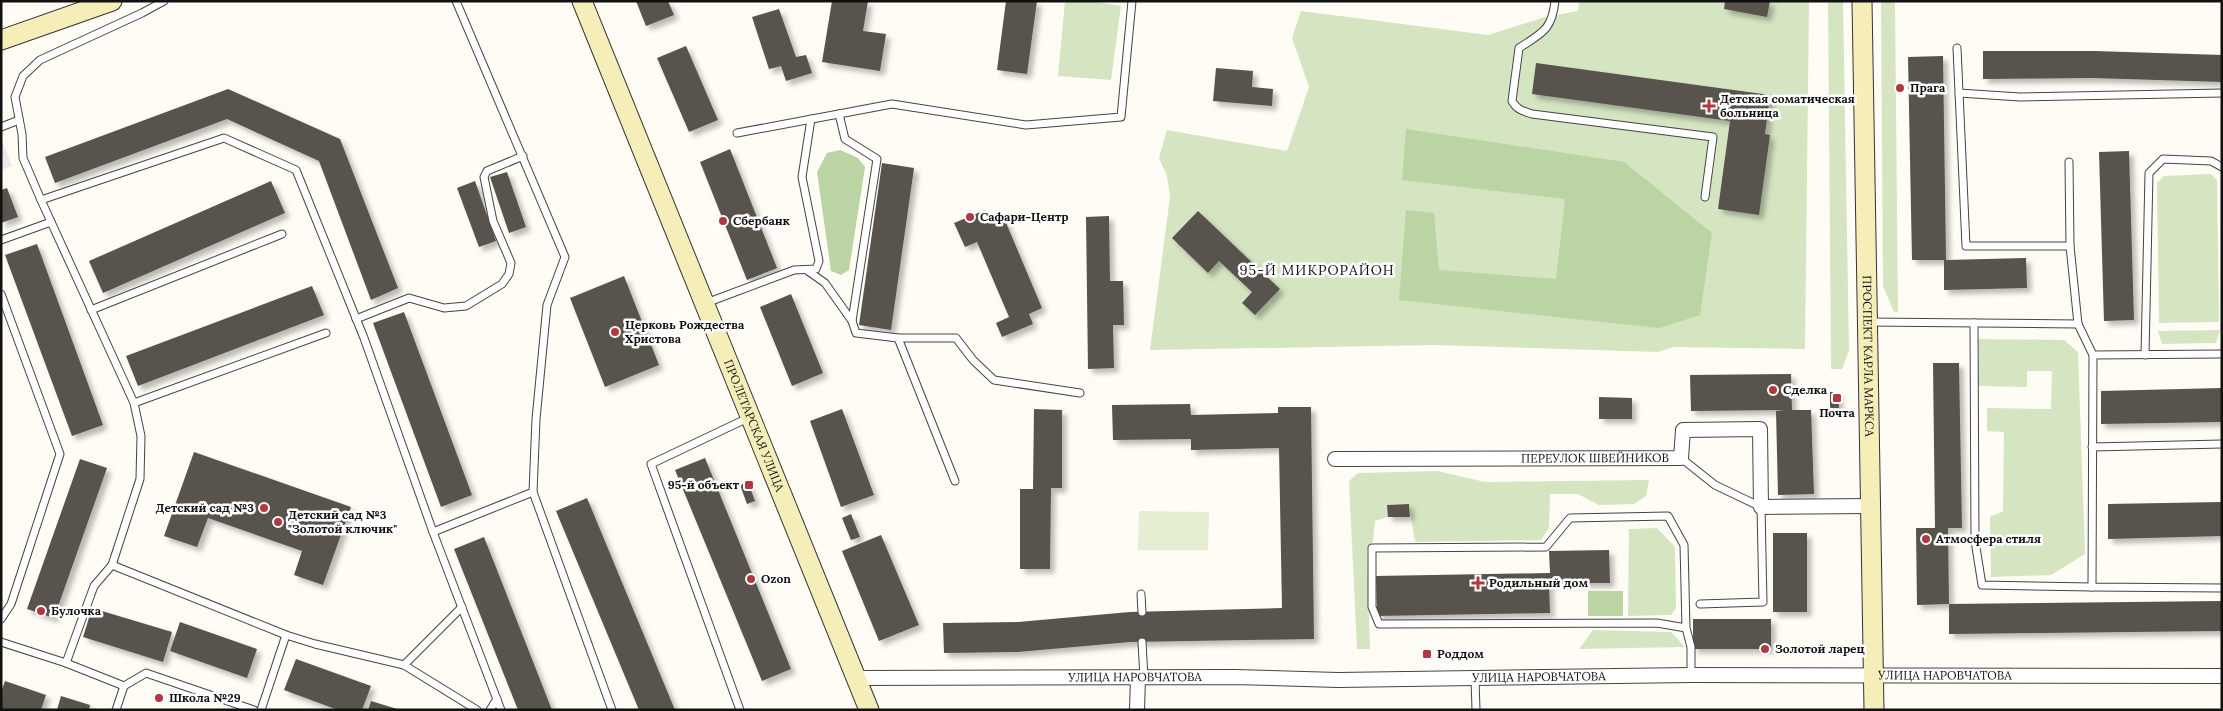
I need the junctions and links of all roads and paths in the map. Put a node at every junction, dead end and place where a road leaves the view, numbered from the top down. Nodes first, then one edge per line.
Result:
1 (112, 1) edge
2 (164, 1) edge
3 (456, 1) edge
4 (582, 1) edge
5 (1132, 1) edge
6 (1555, 1) edge
7 (1862, 1) edge
8 (1, 40) edge
9 (1957, 48) dead end
10 (2222, 93) edge
11 (1959, 94) junction
12 (839, 114) junction
13 (811, 119) junction
14 (19, 120) junction
15 (1, 127) edge
16 (737, 133) dead end
17 (524, 156) junction
18 (2069, 162) dead end
19 (2222, 167) edge
20 (1705, 197) dead end
21 (40, 200) junction
22 (50, 222) junction
23 (282, 234) dead end
24 (1, 240) edge
25 (2070, 246) junction
26 (808, 271) junction
27 (1, 294) edge
28 (705, 303) junction
29 (91, 310) junction
30 (356, 319) junction
31 (852, 321) junction
32 (1868, 322) junction
33 (1974, 323) junction
34 (2078, 324) junction
35 (326, 332) dead end
36 (898, 338) junction
37 (2222, 354) edge
38 (2093, 355) junction
39 (2145, 355) junction
40 (1080, 393) dead end
41 (134, 403) junction
42 (750, 417) junction
43 (2222, 444) edge
44 (2092, 447) junction
45 (1681, 458) junction
46 (1335, 460) dead end
47 (954, 481) dead end
48 (533, 492) junction
49 (1871, 506) junction
50 (1761, 507) junction
51 (434, 532) junction
52 (112, 565) junction
53 (2092, 587) junction
54 (2222, 588) edge
55 (1141, 594) dead end
56 (1700, 604) dead end
57 (462, 607) junction
58 (1142, 612) dead end
59 (1, 619) edge
60 (1686, 628) junction
61 (286, 636) junction
62 (1, 642) edge
63 (1142, 642) dead end
64 (66, 663) junction
65 (404, 665) junction
66 (1691, 675) junction
67 (1873, 676) junction
68 (2222, 676) edge
69 (857, 678) junction
70 (1141, 678) junction
71 (1475, 679) junction
72 (124, 686) junction
73 (497, 699) junction
74 (116, 710) edge
75 (254, 710) edge
76 (261, 710) edge
77 (477, 710) edge
78 (490, 710) edge
79 (501, 710) edge
80 (612, 710) edge
81 (740, 710) edge
82 (869, 710) edge
83 (1137, 710) edge
84 (1476, 710) edge
85 (1874, 710) edge

1 - 8 street
2 - 14 lane
3 - 17 lane
4 - 28 street, ПРОЛЕТАРСКАЯ УЛИЦА
5 - 12 lane
6 - 20 lane
7 - 32 street, ПРОСПЕКТ КАРЛА МАРКСА
9 - 11 lane
10 - 11 lane
11 - 25 lane
12 - 13 lane
12 - 31 lane
13 - 16 lane
13 - 26 lane
14 - 15 lane
14 - 21 lane
17 - 30 lane
17 - 48 lane
18 - 25 lane
19 - 39 lane
21 - 22 lane
21 - 30 lane
22 - 24 lane
22 - 29 lane
23 - 29 lane
25 - 34 lane
26 - 28 lane
26 - 31 lane
27 - 59 lane
28 - 42 street, ПРОЛЕТАРСКАЯ УЛИЦА
29 - 41 lane
30 - 51 lane
31 - 36 lane
32 - 33 lane
32 - 49 street, ПРОСПЕКТ КАРЛА МАРКСА
33 - 34 lane
33 - 53 lane
34 - 38 lane
35 - 41 lane
36 - 40 lane
36 - 47 lane
37 - 39 lane
38 - 39 lane
38 - 44 lane
41 - 52 lane
42 - 69 street, ПРОЛЕТАРСКАЯ УЛИЦА
42 - 81 lane
43 - 44 lane
44 - 53 lane
45 - 46 street, ПЕРЕУЛОК ШВЕЙНИКОВ
45 - 50 lane
45 - 50 street, ПЕРЕУЛОК ШВЕЙНИКОВ
48 - 51 lane
48 - 80 lane
49 - 50 street
49 - 67 street, ПРОСПЕКТ КАРЛА МАРКСА
50 - 56 lane
51 - 57 lane
52 - 61 lane
52 - 64 lane
53 - 54 lane
55 - 58 lane
57 - 65 lane
57 - 73 lane
60 - 60 lane
60 - 66 lane
61 - 65 lane
61 - 76 lane
62 - 64 lane
63 - 70 lane
64 - 72 lane
65 - 77 lane
66 - 67 street, УЛИЦА НАРОВЧАТОВА
66 - 71 street, УЛИЦА НАРОВЧАТОВА
67 - 68 street, УЛИЦА НАРОВЧАТОВА
67 - 85 street, ПРОСПЕКТ КАРЛА МАРКСА
69 - 70 street, УЛИЦА НАРОВЧАТОВА
69 - 82 street, ПРОЛЕТАРСКАЯ УЛИЦА
70 - 71 street, УЛИЦА НАРОВЧАТОВА
70 - 83 street
71 - 84 lane
72 - 74 lane
72 - 75 lane
73 - 78 lane
73 - 79 lane

